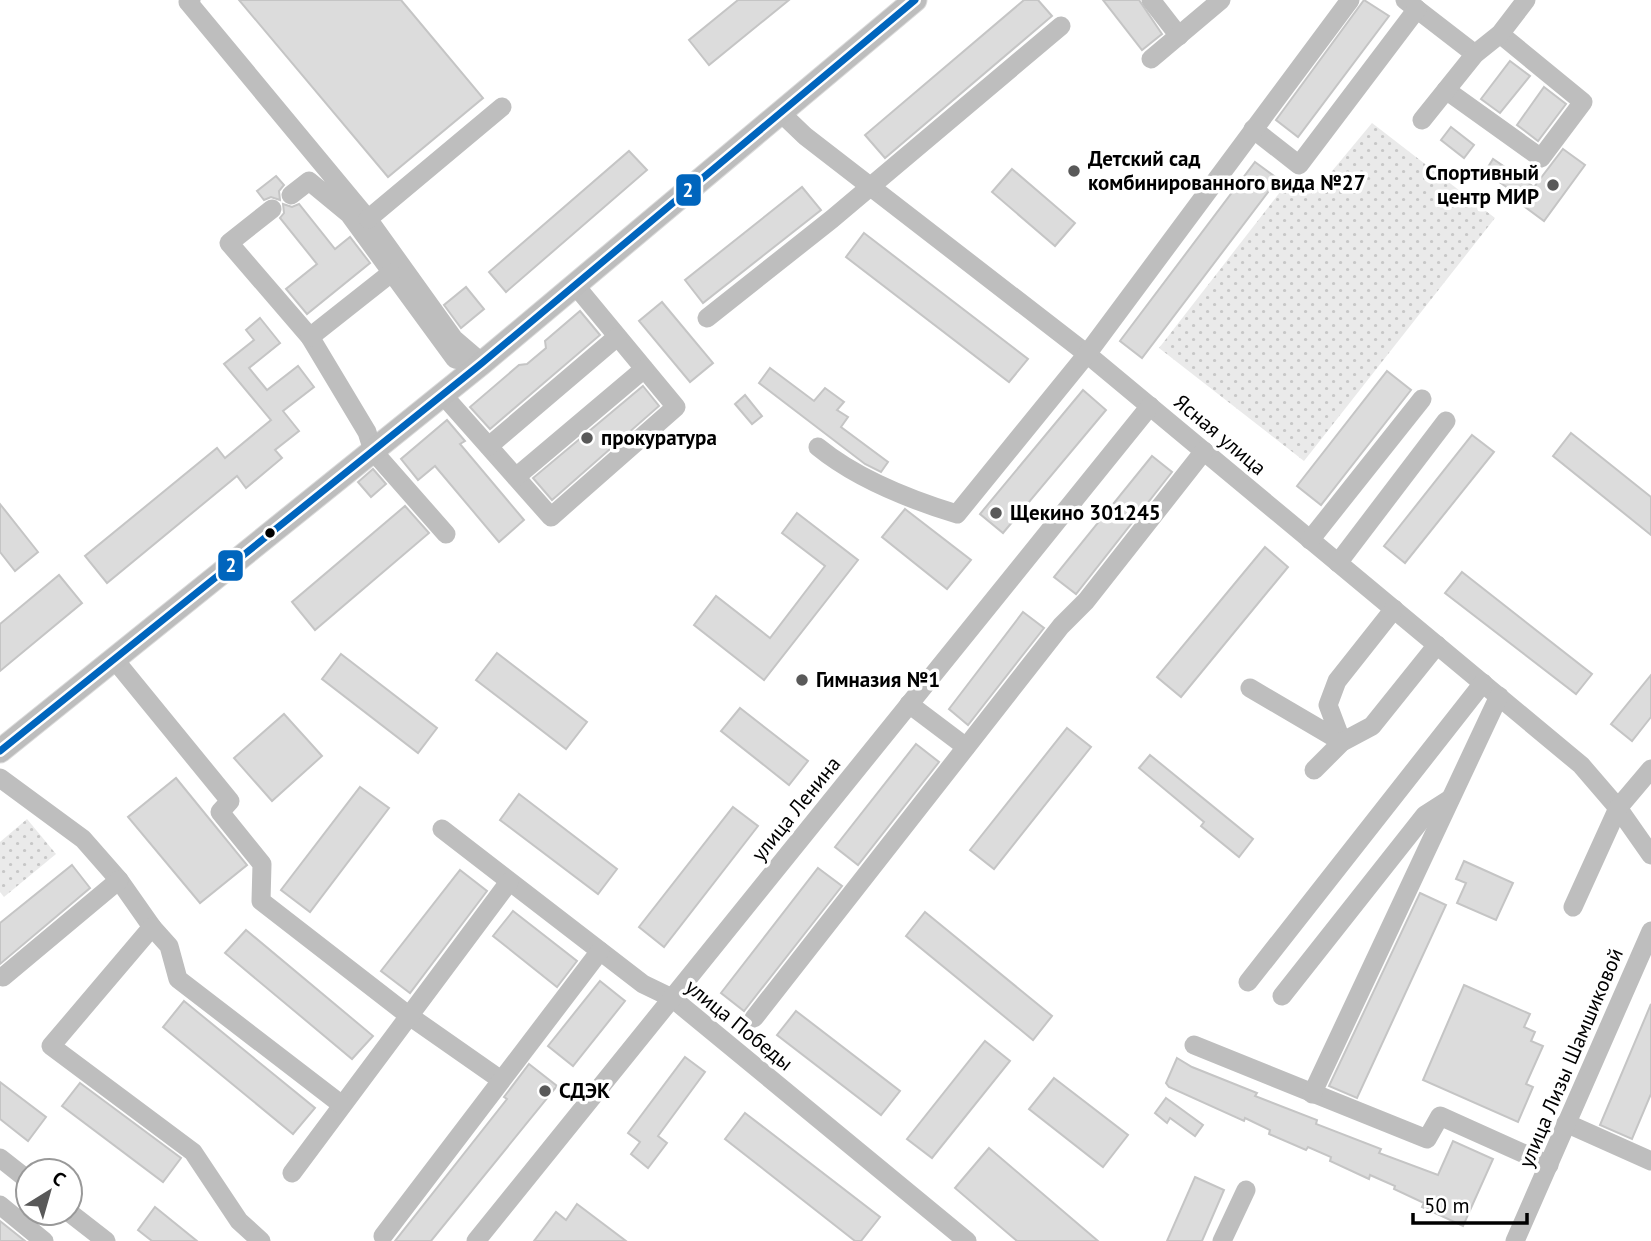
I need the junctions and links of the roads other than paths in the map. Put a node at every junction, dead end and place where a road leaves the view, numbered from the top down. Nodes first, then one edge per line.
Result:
1 (191, 0) edge
2 (915, 0) edge
3 (1151, 0) edge
4 (1221, 0) edge
5 (1350, 0) edge
6 (1526, 0) edge
7 (1411, 5) edge
8 (1061, 26) dead end
9 (1500, 34) junction
10 (1179, 36) junction
11 (1475, 54) junction
12 (1151, 59) dead end
13 (1446, 90) junction
14 (502, 107) dead end
15 (780, 112) junction
16 (1422, 120) dead end
17 (1252, 130) junction
18 (871, 185) junction
19 (291, 195) dead end
20 (272, 209) dead end
21 (368, 219) junction
22 (391, 273) junction
23 (575, 285) junction
24 (707, 318) dead end
25 (310, 337) junction
26 (617, 337) junction
27 (1087, 354) junction
28 (482, 363) junction
29 (644, 369) junction
30 (443, 395) junction
31 (1422, 399) dead end
32 (1150, 406) junction
33 (1447, 421) dead end
34 (489, 446) junction
35 (818, 447) dead end
36 (373, 451) junction
37 (1203, 451) junction
38 (516, 477) junction
39 (446, 534) dead end
40 (1310, 540) junction
41 (1338, 563) junction
42 (1394, 609) junction
43 (1437, 645) junction
44 (114, 659) junction
45 (1250, 688) dead end
46 (1491, 690) junction
47 (909, 704) junction
48 (1342, 742) junction
49 (966, 747) junction
50 (0, 751) edge
51 (1651, 769) edge
52 (1314, 770) dead end
53 (0, 778) edge
54 (1451, 799) junction
55 (1618, 808) junction
56 (442, 829) dead end
57 (1651, 855) edge
58 (119, 880) junction
59 (509, 882) junction
60 (1573, 907) dead end
61 (152, 927) junction
62 (1651, 931) edge
63 (600, 951) junction
64 (1642, 973) edge
65 (3, 976) dead end
66 (1248, 982) dead end
67 (1282, 996) dead end
68 (672, 998) junction
69 (408, 1015) junction
70 (754, 1018) dead end
71 (1194, 1045) dead end
72 (501, 1080) junction
73 (1312, 1094) junction
74 (342, 1105) junction
75 (1566, 1124) junction
76 (0, 1158) edge
77 (1651, 1161) edge
78 (1549, 1165) junction
79 (14, 1169) edge
80 (292, 1173) dead end
81 (1246, 1191) dead end
82 (0, 1205) edge
83 (84, 1224) edge
84 (946, 1234) edge
85 (383, 1236) dead end
86 (44, 1241) edge
87 (106, 1241) edge
88 (261, 1241) edge
89 (477, 1241) edge
90 (967, 1241) edge
91 (1222, 1241) edge
92 (1515, 1241) edge

1 - 21 street
2 - 15 main road
3 - 10 street
4 - 10 street
5 - 17 street
6 - 9 street
7 - 11 street
7 - 17 street
8 - 18 street
9 - 11 street
9 - 13 street
10 - 12 street
11 - 13 street
13 - 16 street
14 - 21 street
15 - 18 street, Ясная улица
15 - 23 main road
17 - 27 street
18 - 24 street
18 - 27 street, Ясная улица
19 - 22 street
20 - 25 street
21 - 28 street
22 - 25 street
22 - 28 street
23 - 26 street
23 - 28 main road
25 - 36 street
26 - 29 street
26 - 34 street
27 - 32 street, Ясная улица
27 - 35 street
28 - 30 main road
29 - 38 street
29 - 38 street
30 - 34 street
30 - 36 main road
31 - 40 street
32 - 37 street, Ясная улица
32 - 47 street, улица Ленина
33 - 41 street
34 - 38 street
36 - 39 street
36 - 44 main road
37 - 40 street, Ясная улица
37 - 49 street
40 - 41 street, Ясная улица
41 - 42 street, Ясная улица
42 - 43 street, Ясная улица
42 - 48 street
43 - 46 street, Ясная улица
43 - 48 street
44 - 50 main road
44 - 69 street
45 - 48 street
46 - 54 street
46 - 55 street, Ясная улица
46 - 66 street
47 - 49 street
47 - 68 street, улица Ленина
48 - 52 street
49 - 70 street
51 - 55 street
53 - 58 street
54 - 67 street
54 - 73 street
55 - 57 street
55 - 60 street
56 - 59 street, улица Победы
58 - 61 street
58 - 65 street
59 - 63 street, улица Победы
59 - 69 street
61 - 74 street
61 - 88 street
62 - 64 street, улица Лизы Шамшиковой
63 - 68 street, улица Победы
63 - 72 street
64 - 75 street, улица Лизы Шамшиковой
68 - 84 street, улица Победы
68 - 89 street, улица Ленина
69 - 72 street
69 - 74 street
71 - 73 street
72 - 85 street
73 - 78 street
74 - 80 street
75 - 77 street
75 - 78 street, улица Лизы Шамшиковой
76 - 79 street
78 - 92 street, улица Лизы Шамшиковой
81 - 91 street
82 - 86 street
83 - 87 street
84 - 90 street, улица Победы

